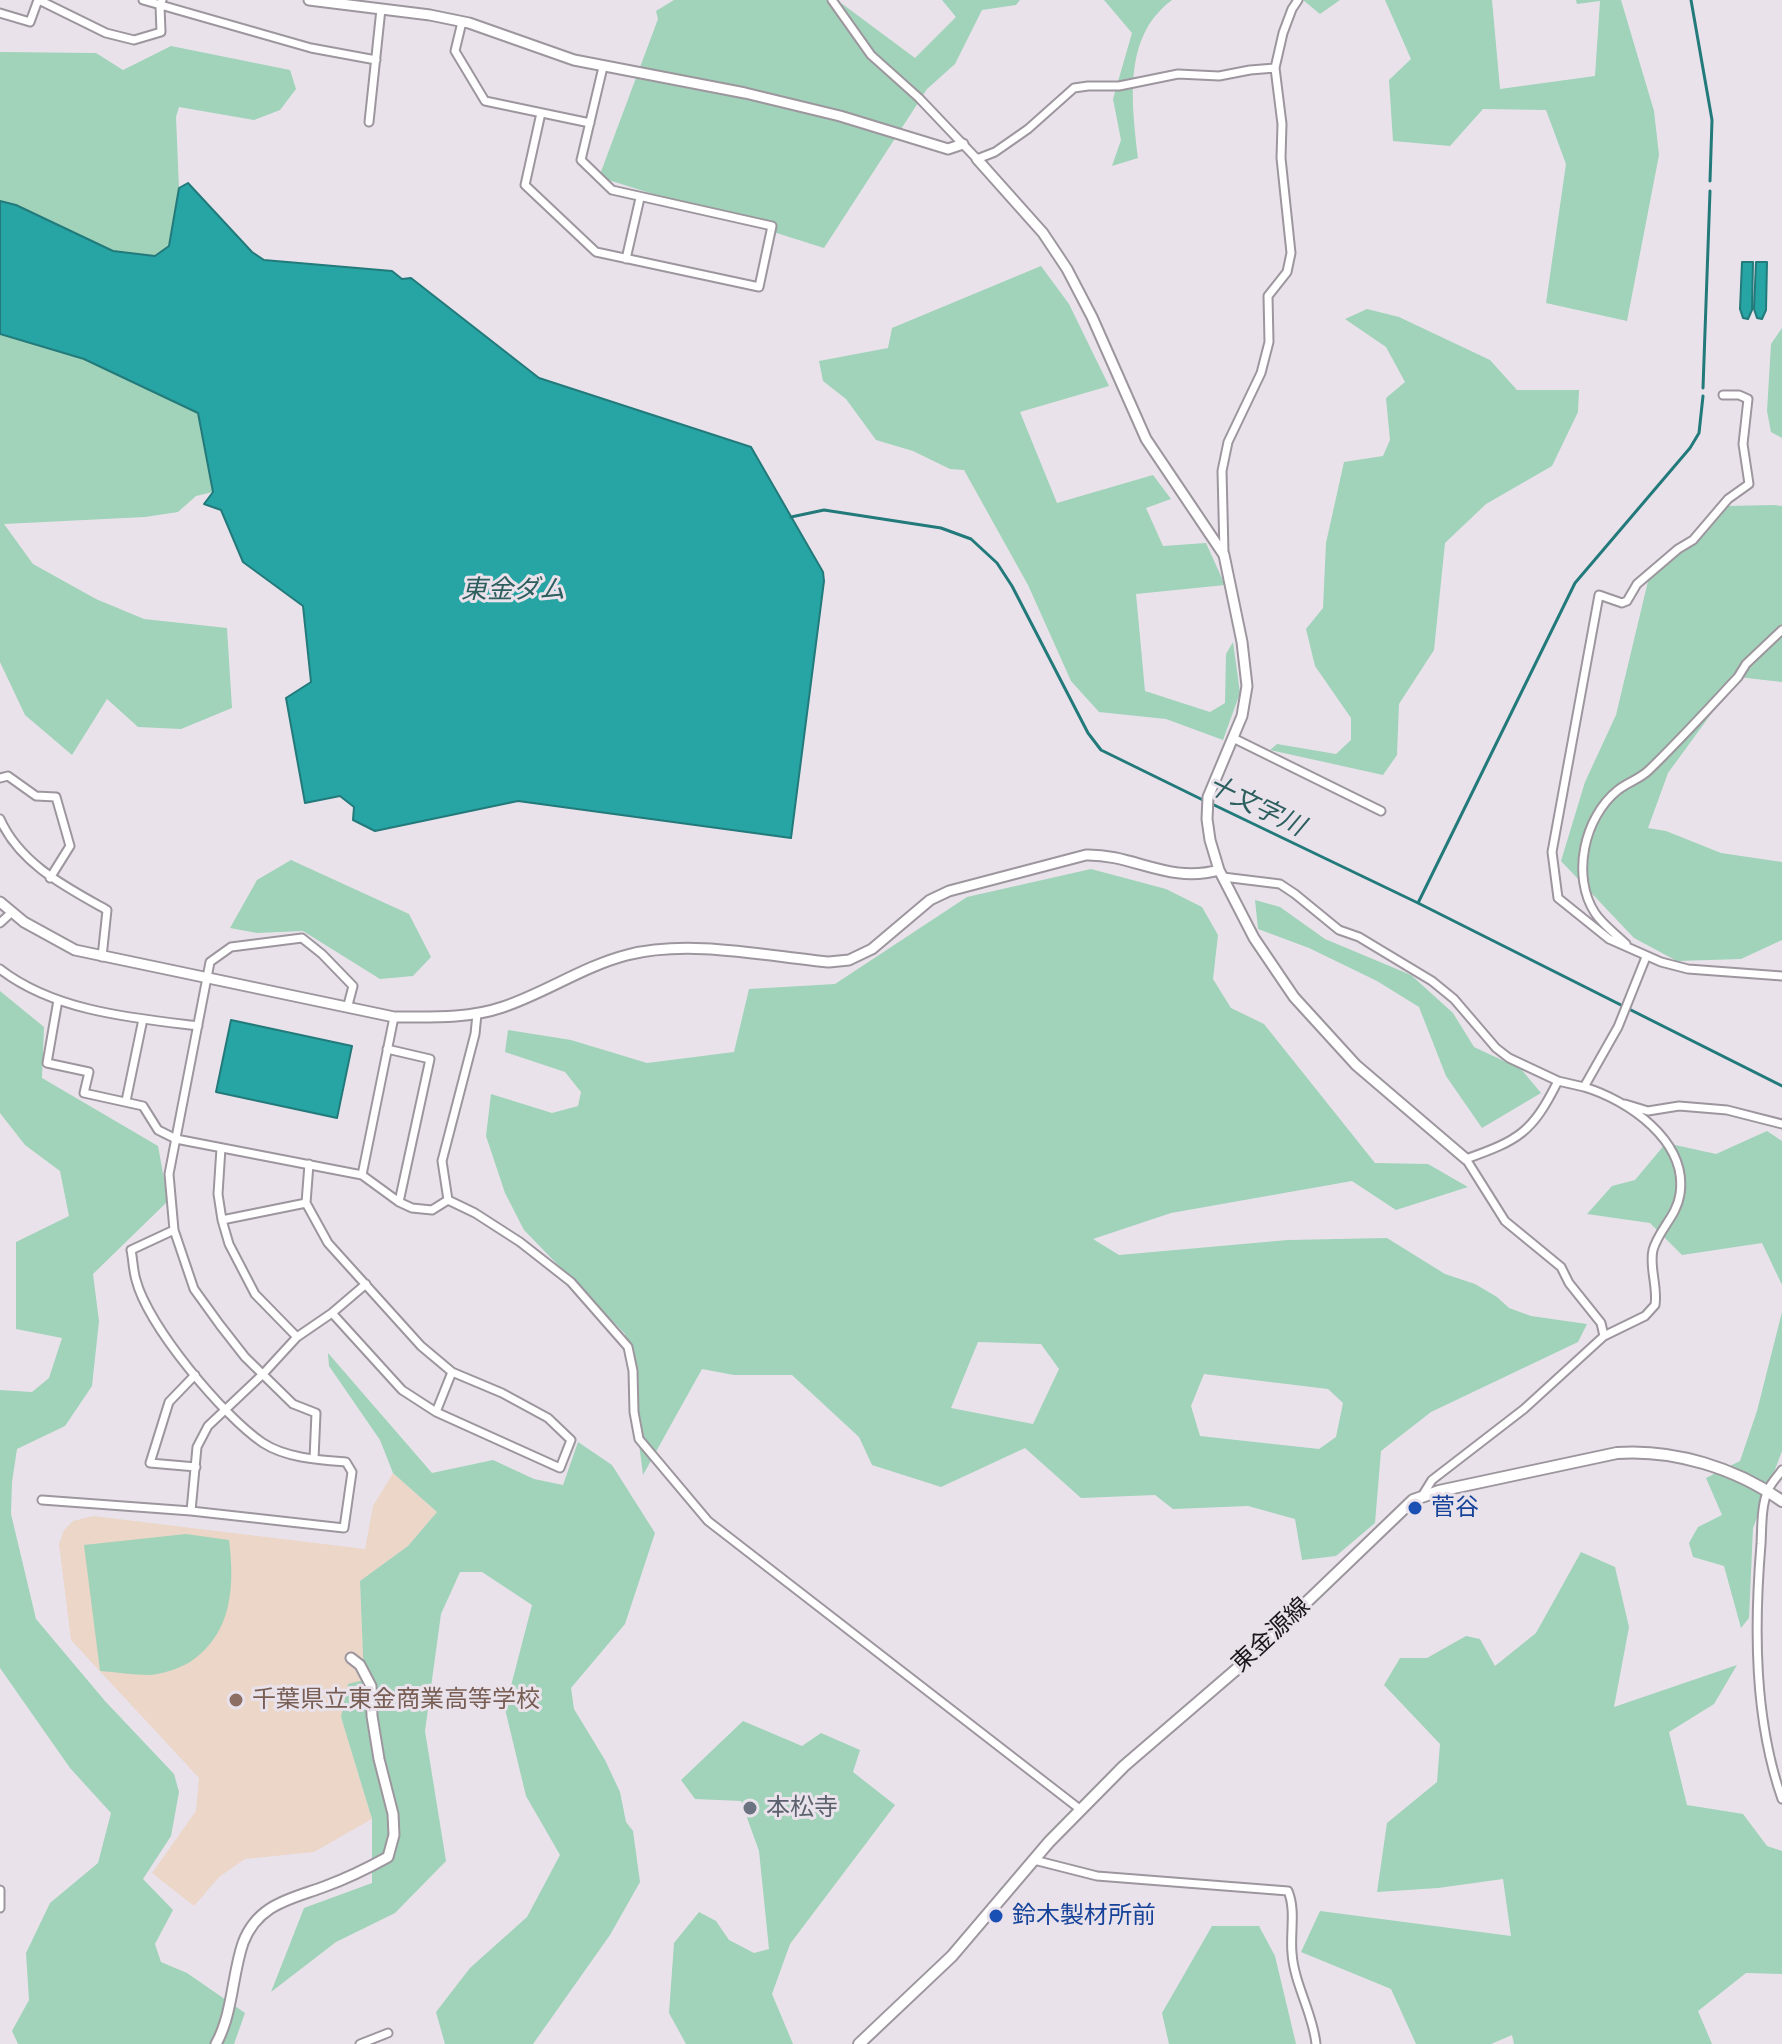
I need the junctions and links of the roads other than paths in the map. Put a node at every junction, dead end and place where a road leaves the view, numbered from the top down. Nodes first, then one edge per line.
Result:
1 (38, 0) edge
2 (143, 0) edge
3 (309, 0) edge
4 (832, 0) edge
5 (1298, 0) edge
6 (161, 3) edge
7 (381, 9) junction
8 (0, 13) edge
9 (462, 22) junction
10 (376, 60) junction
11 (603, 67) junction
12 (1275, 68) junction
13 (541, 113) junction
14 (369, 122) dead end
15 (590, 123) junction
16 (963, 144) junction
17 (977, 159) junction
18 (640, 198) junction
19 (626, 259) junction
20 (1723, 395) dead end
21 (1224, 555) junction
22 (1782, 630) edge
23 (1233, 738) junction
24 (0, 778) edge
25 (1381, 811) dead end
26 (0, 819) edge
27 (1221, 874) junction
28 (50, 878) junction
29 (0, 902) edge
30 (12, 912) junction
31 (0, 923) edge
32 (1629, 948) junction
33 (102, 957) junction
34 (1646, 957) junction
35 (0, 969) edge
36 (1782, 976) edge
37 (207, 978) junction
38 (58, 1000) junction
39 (348, 1005) junction
40 (477, 1014) junction
41 (394, 1017) junction
42 (143, 1019) junction
43 (198, 1026) junction
44 (387, 1049) junction
45 (1558, 1081) junction
46 (1584, 1087) junction
47 (126, 1101) junction
48 (1619, 1103) junction
49 (1782, 1124) edge
50 (176, 1139) junction
51 (221, 1148) junction
52 (1466, 1159) junction
53 (309, 1164) junction
54 (362, 1175) junction
55 (448, 1200) junction
56 (399, 1202) junction
57 (306, 1203) junction
58 (222, 1220) junction
59 (174, 1230) junction
60 (366, 1284) junction
61 (332, 1313) junction
62 (1604, 1336) junction
63 (297, 1337) junction
64 (452, 1372) junction
65 (263, 1374) junction
66 (195, 1375) junction
67 (225, 1410) junction
68 (436, 1412) junction
69 (314, 1459) junction
70 (196, 1467) junction
71 (1782, 1470) edge
72 (1768, 1491) junction
73 (1422, 1496) junction
74 (42, 1500) dead end
75 (1782, 1501) edge
76 (191, 1511) junction
77 (351, 1658) dead end
78 (1782, 1799) edge
79 (1081, 1810) junction
80 (1034, 1860) junction
81 (0, 1890) edge
82 (0, 1908) edge
83 (388, 2033) dead end
84 (216, 2044) edge
85 (360, 2044) edge
86 (859, 2044) edge
87 (1316, 2044) edge

1 - 6 street
1 - 8 street
2 - 6 street
3 - 7 street
4 - 16 street
5 - 12 street
6 - 10 street
7 - 9 street
7 - 10 street
9 - 11 street
9 - 13 street
10 - 14 street
11 - 15 street
11 - 16 street
12 - 17 street
12 - 21 street
13 - 15 street
13 - 19 street
15 - 18 street
16 - 17 street
17 - 21 street
18 - 19 street
18 - 19 street
20 - 32 street
21 - 23 street
22 - 32 street
23 - 25 street
23 - 27 street
24 - 28 street
26 - 28 street
27 - 40 street
27 - 45 street
27 - 52 street
28 - 33 street
29 - 30 street
30 - 31 street
30 - 33 street
32 - 34 street
33 - 37 street
34 - 36 street
34 - 46 street
35 - 38 street
37 - 39 street
37 - 39 street
37 - 43 street
38 - 42 street
38 - 47 street
39 - 41 street
40 - 41 street
40 - 55 street
41 - 44 street
42 - 43 street
42 - 47 street
43 - 50 street
44 - 54 street
44 - 56 street
45 - 46 street
45 - 52 street
46 - 48 street
47 - 50 street
48 - 49 street
48 - 62 street
50 - 51 street
50 - 59 street
51 - 53 street
51 - 58 street
52 - 62 street
53 - 54 street
53 - 57 street
54 - 56 street
55 - 56 street
55 - 79 street
57 - 58 street
57 - 60 street
58 - 63 street
59 - 65 street
59 - 66 street
60 - 61 street
60 - 64 street
61 - 63 street
61 - 68 street
62 - 73 street
63 - 65 street
64 - 68 street
64 - 68 street
65 - 67 street
65 - 69 street
66 - 67 street
66 - 70 street
67 - 69 street
67 - 70 street
69 - 76 street
70 - 76 street
71 - 72 street
72 - 73 main road, 東金源線
72 - 75 main road, 東金源線
72 - 78 street
73 - 79 main road, 東金源線
74 - 76 street
77 - 84 street
79 - 80 main road, 東金源線
80 - 86 main road, 東金源線
80 - 87 street
81 - 82 street
83 - 85 street

